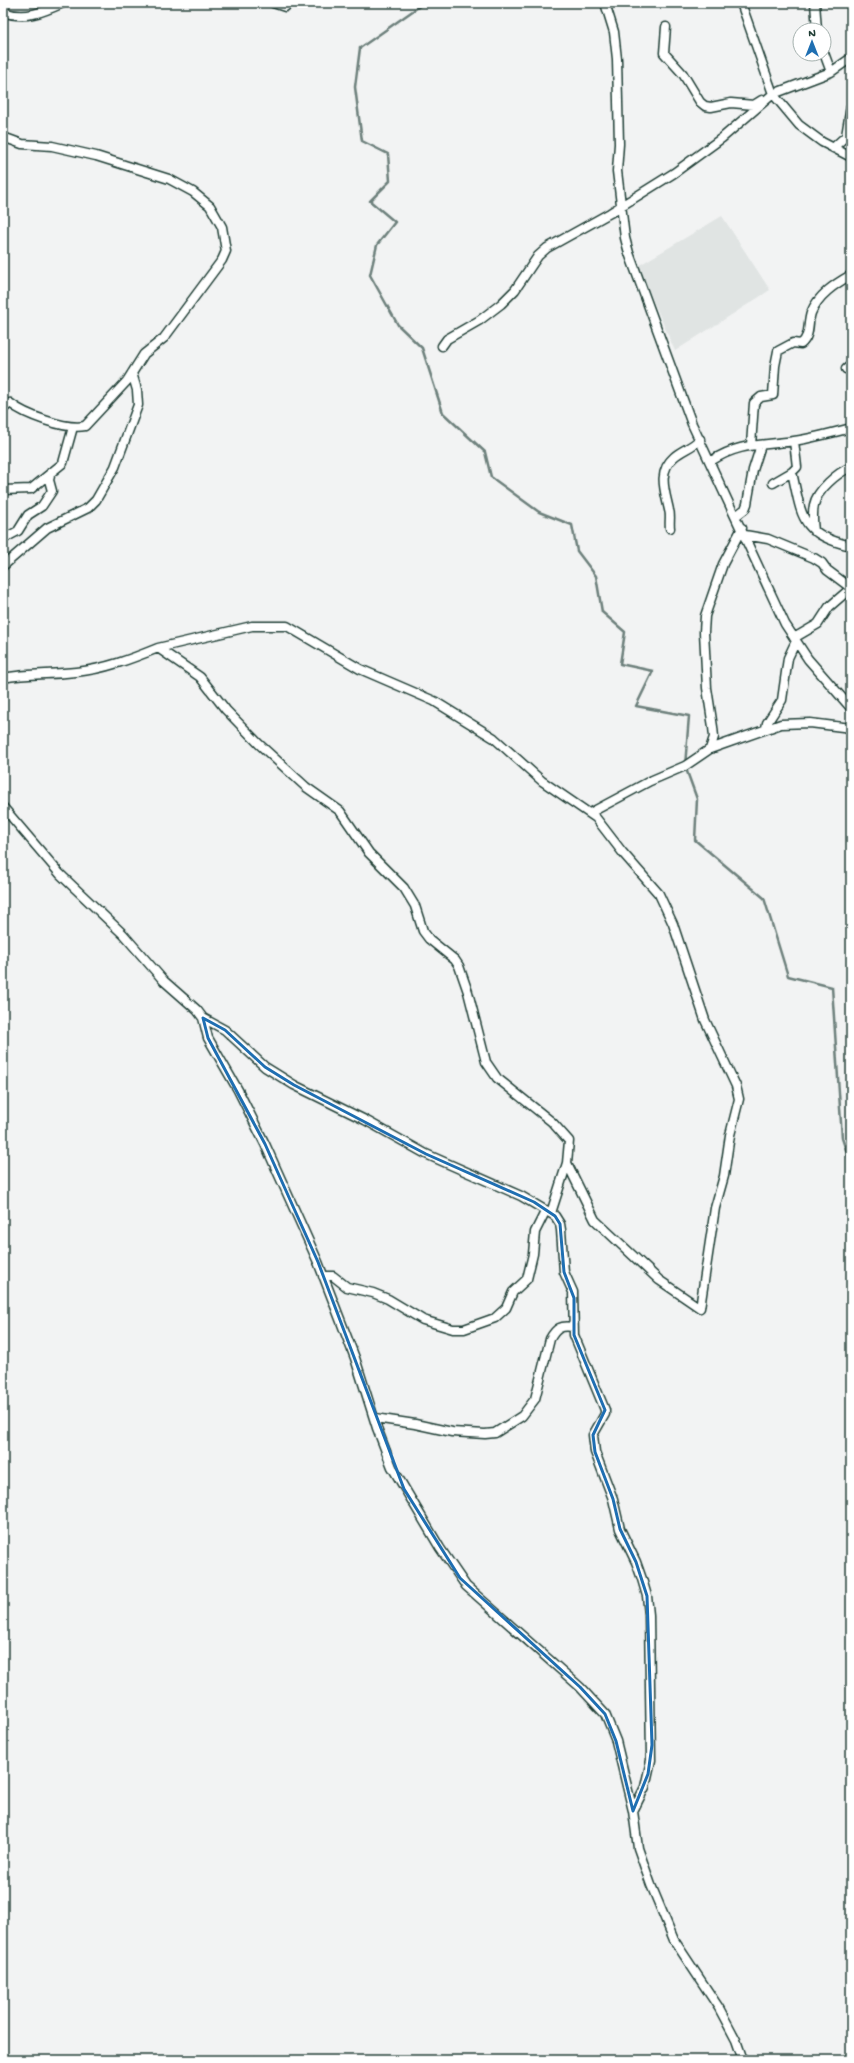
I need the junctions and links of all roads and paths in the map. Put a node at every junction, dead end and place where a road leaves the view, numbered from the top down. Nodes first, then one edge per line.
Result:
1 (59, 3) edge
2 (63, 3) edge
3 (273, 3) edge
4 (290, 3) edge
5 (605, 3) edge
6 (741, 3) edge
7 (815, 3) edge
8 (50, 8) junction
9 (3, 12) edge
10 (816, 22) edge
11 (666, 27) dead end
12 (851, 58) edge
13 (827, 62) edge
14 (831, 72) junction
15 (773, 94) junction
16 (851, 106) edge
17 (3, 137) edge
18 (833, 148) junction
19 (851, 157) edge
20 (620, 206) junction
21 (851, 275) edge
22 (442, 346) dead end
23 (132, 373) junction
24 (3, 410) edge
25 (73, 427) junction
26 (851, 428) edge
27 (700, 439) junction
28 (794, 441) junction
29 (751, 445) junction
30 (761, 445) junction
31 (711, 461) junction
32 (851, 467) edge
33 (51, 472) junction
34 (792, 472) junction
35 (773, 483) dead end
36 (3, 490) edge
37 (736, 516) junction
38 (670, 528) dead end
39 (814, 531) junction
40 (744, 532) junction
41 (3, 539) edge
42 (851, 546) edge
43 (3, 566) edge
44 (851, 588) edge
45 (795, 640) junction
46 (158, 648) junction
47 (3, 678) edge
48 (851, 708) edge
49 (766, 728) junction
50 (851, 728) edge
51 (710, 750) junction
52 (3, 808) edge
53 (590, 813) junction
54 (203, 1018) junction
55 (567, 1163) junction
56 (548, 1211) junction
57 (323, 1276) junction
58 (573, 1326) junction
59 (375, 1418) junction
60 (632, 1811) junction
61 (743, 2060) edge

1 - 8 street
2 - 8 street
3 - 4 street
5 - 20 street
6 - 15 street
7 - 10 street
8 - 9 street
11 - 15 street
12 - 14 street
13 - 14 street
14 - 15 street
15 - 18 street
15 - 20 street
16 - 18 street
17 - 23 street
18 - 19 street
20 - 22 street
20 - 27 street
21 - 29 street
23 - 25 street
23 - 43 street
24 - 25 street
25 - 33 street
26 - 28 street
27 - 31 street
27 - 38 street
28 - 30 street
28 - 34 street
29 - 30 street
29 - 31 street
30 - 37 street
31 - 37 street
32 - 39 street
33 - 36 street
33 - 41 street
34 - 35 street
34 - 39 street
37 - 40 street
39 - 42 street
40 - 44 street
40 - 45 street
40 - 51 street
44 - 45 street
45 - 48 street
45 - 49 street
46 - 47 street
46 - 53 street
46 - 55 street
49 - 50 street
49 - 51 street
51 - 53 street
52 - 54 street
53 - 55 street
54 - 56 street
54 - 57 street
55 - 56 street
56 - 57 street
56 - 58 street
57 - 59 street
58 - 59 street
58 - 60 street
59 - 60 street
60 - 61 street

